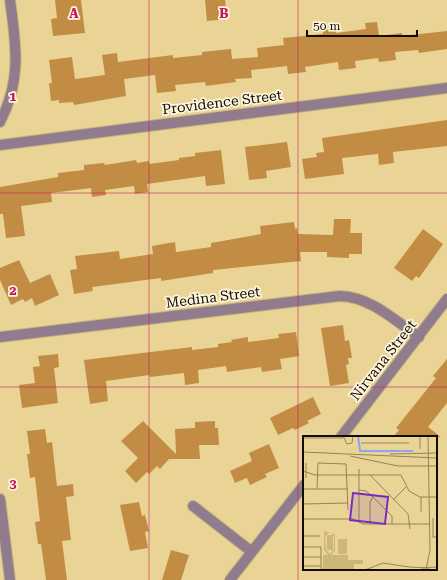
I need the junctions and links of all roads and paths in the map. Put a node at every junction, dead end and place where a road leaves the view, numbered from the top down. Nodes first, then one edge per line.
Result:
1 (10, 0) edge
2 (447, 88) edge
3 (4, 106) edge
4 (0, 122) edge
5 (0, 145) edge
6 (447, 299) edge
7 (0, 337) edge
8 (419, 337) junction
9 (342, 436) edge
10 (303, 486) edge
11 (0, 499) edge
12 (193, 506) dead end
13 (252, 552) junction
14 (10, 580) edge
15 (230, 580) edge

1 - 3 street
2 - 5 street, Providence Street
3 - 4 street
6 - 8 street, Nirvana Street
7 - 8 street, Medina Street
8 - 9 street, Nirvana Street
10 - 13 street
11 - 14 street
12 - 13 street
13 - 15 street

